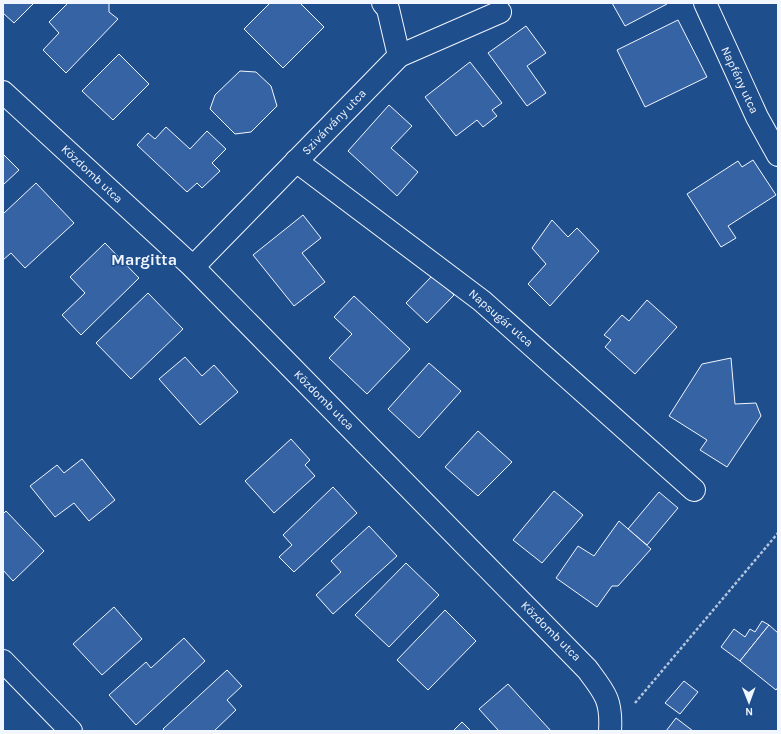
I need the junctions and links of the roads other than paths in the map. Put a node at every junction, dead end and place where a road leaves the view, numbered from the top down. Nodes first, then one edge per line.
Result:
1 (383, 3) edge
2 (705, 3) edge
3 (500, 12) dead end
4 (399, 56) junction
5 (3, 92) edge
6 (778, 155) edge
7 (296, 161) junction
8 (193, 267) junction
9 (694, 490) dead end
10 (3, 661) edge
11 (71, 731) edge
12 (610, 731) edge

1 - 4 street
2 - 6 street, Napfény utca
3 - 4 street, Szivárvány utca
4 - 7 street, Szivárvány utca
5 - 8 street, Közdomb utca
7 - 8 street, Szivárvány utca
7 - 9 street, Napsugár utca
8 - 12 street, Közdomb utca
10 - 11 street

